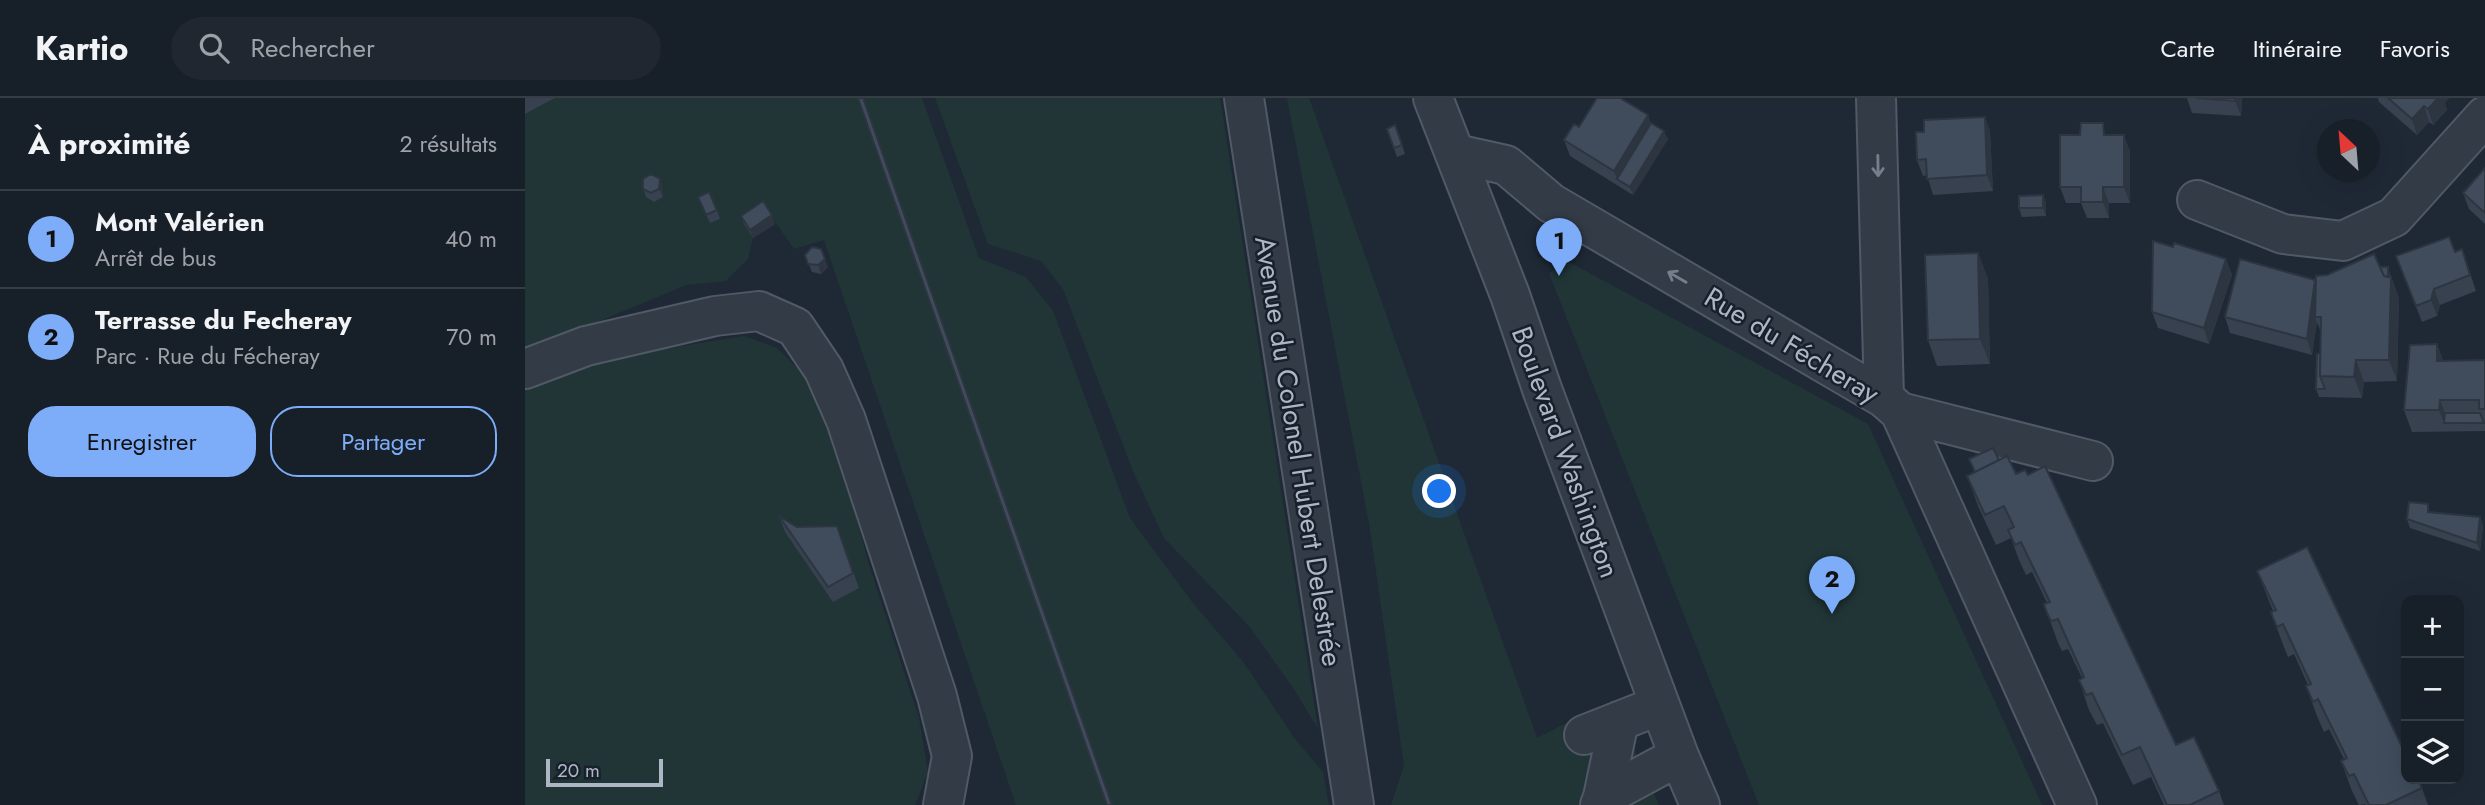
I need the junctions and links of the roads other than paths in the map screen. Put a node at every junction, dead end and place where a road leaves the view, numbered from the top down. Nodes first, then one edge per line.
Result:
1 (1244, 98) edge
2 (1433, 98) edge
3 (1876, 98) edge
4 (2485, 116) edge
5 (1456, 154) junction
6 (2197, 200) dead end
7 (525, 369) edge
8 (1892, 405) junction
9 (2092, 461) dead end
10 (1660, 705) junction
11 (1619, 721) junction
12 (1584, 735) dead end
13 (1679, 756) junction
14 (1602, 801) edge
15 (943, 805) edge
16 (1354, 805) edge
17 (1700, 805) edge
18 (2077, 805) edge

1 - 16 street, Avenue du Colonel Hubert Delestrée
2 - 5 street, Boulevard Washington
3 -> 8 street
4 - 6 street
8 -> 5 street, Rue du Fécheray
5 - 10 street, Boulevard Washington
7 - 15 street
8 - 9 street
8 - 18 street, Rue du Fécheray
10 - 11 street
10 - 13 street, Boulevard Washington
11 - 12 street
11 - 14 street
13 - 14 street
13 - 17 street, Boulevard Washington

